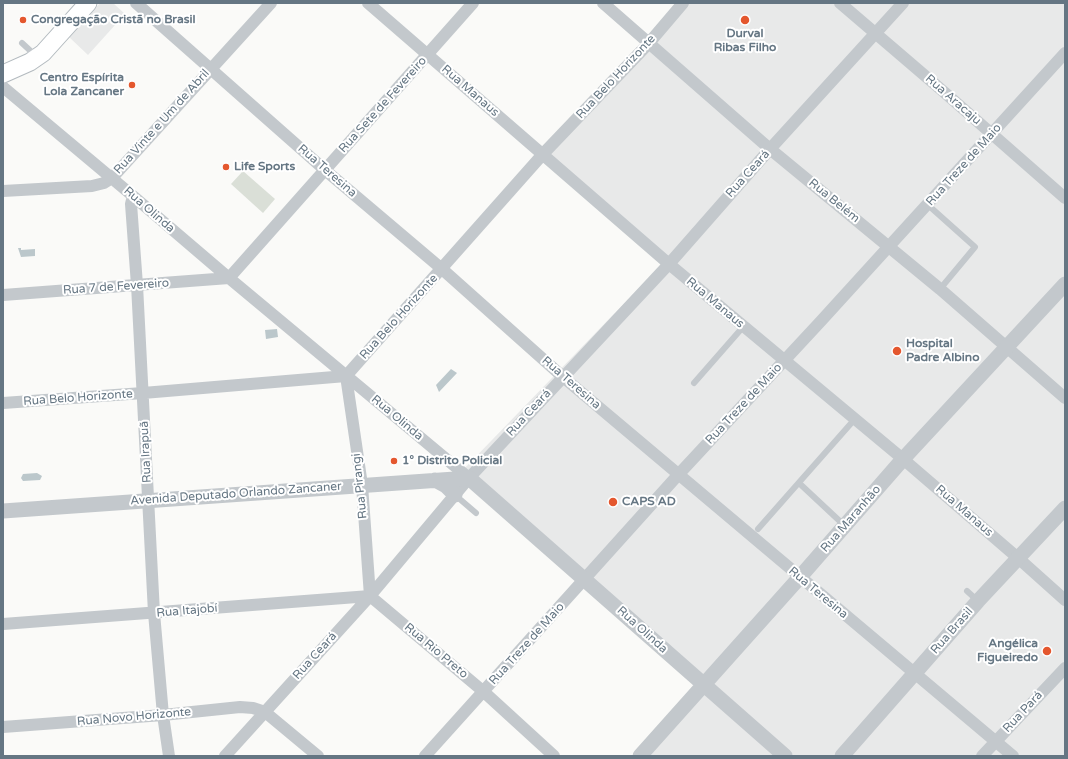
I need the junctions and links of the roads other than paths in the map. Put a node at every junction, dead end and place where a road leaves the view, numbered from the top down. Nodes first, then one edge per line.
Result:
1 (88, 3) edge
2 (136, 3) edge
3 (271, 3) edge
4 (368, 3) edge
5 (473, 3) edge
6 (603, 3) edge
7 (683, 3) edge
8 (840, 3) edge
9 (903, 3) edge
10 (876, 33) junction
11 (22, 43) dead end
12 (649, 43) junction
13 (1065, 53) edge
14 (428, 54) junction
15 (37, 57) junction
16 (210, 69) junction
17 (3, 74) edge
18 (3, 87) edge
19 (993, 134) junction
20 (770, 149) junction
21 (543, 154) junction
22 (325, 170) junction
23 (112, 178) junction
24 (3, 191) edge
25 (133, 196) junction
26 (1065, 198) edge
27 (928, 205) junction
28 (889, 246) junction
29 (669, 264) junction
30 (442, 269) junction
31 (229, 278) junction
32 (1065, 284) edge
33 (137, 286) junction
34 (940, 290) junction
35 (3, 295) edge
36 (743, 327) junction
37 (1007, 348) junction
38 (784, 360) junction
39 (346, 376) junction
40 (563, 376) junction
41 (694, 382) dead end
42 (143, 393) junction
43 (1065, 398) edge
44 (3, 403) edge
45 (854, 420) junction
46 (902, 459) junction
47 (678, 475) junction
48 (469, 478) junction
49 (435, 480) junction
50 (799, 483) junction
51 (362, 485) junction
52 (455, 494) junction
53 (148, 500) junction
54 (1065, 508) edge
55 (3, 511) edge
56 (476, 513) dead end
57 (845, 526) junction
58 (758, 529) dead end
59 (1018, 558) junction
60 (800, 577) junction
61 (586, 579) junction
62 (967, 591) dead end
63 (370, 596) junction
64 (1065, 600) edge
65 (978, 601) junction
66 (154, 613) junction
67 (3, 624) edge
68 (1065, 668) edge
69 (915, 674) junction
70 (704, 685) junction
71 (484, 692) junction
72 (265, 712) junction
73 (162, 715) junction
74 (3, 727) edge
75 (995, 741) junction
76 (169, 756) edge
77 (225, 756) edge
78 (318, 756) edge
79 (425, 756) edge
80 (554, 756) edge
81 (640, 756) edge
82 (785, 756) edge
83 (842, 756) edge
84 (982, 756) edge
85 (1013, 756) edge

1 - 15 main road
2 - 16 street, Rua Teresina
3 - 16 street, Rua Vinte e Um de Abril
4 - 14 street, Rua Manaus
5 - 14 street, Rua Sete de Fevereiro
6 - 12 street, Rua Belém
7 - 12 street, Rua Belo Horizonte
8 - 10 street, Rua Aracaju
9 - 10 street, Rua Ceará
10 - 19 street, Rua Aracaju
10 - 20 street, Rua Ceará
11 - 15 lane
12 - 20 street, Rua Belém
12 - 21 street, Rua Belo Horizonte
13 - 19 street, Rua Treze de Maio
14 - 21 street, Rua Manaus
14 - 22 street, Rua Sete de Fevereiro
15 - 17 main road
16 - 22 street, Rua Teresina
16 - 23 street, Rua Vinte e Um de Abril
18 - 23 street, Rua Olinda
19 - 26 street, Rua Aracaju
19 - 27 street, Rua Treze de Maio
20 - 28 street, Rua Belém
20 - 29 street, Rua Ceará
21 - 29 street, Rua Manaus
21 - 30 street, Rua Belo Horizonte
22 - 30 street, Rua Teresina
22 - 31 street, Rua Sete de Fevereiro
23 - 24 street, Rua Vinte e Um de Abril
23 - 25 street, Rua Olinda
25 - 31 street, Rua Olinda
25 - 33 street, Rua Irapuã
27 - 28 street, Rua Treze de Maio
27 - 34 lane
28 - 34 street, Rua Belém
28 - 38 street, Rua Treze de Maio
29 - 36 street, Rua Manaus
29 - 40 street, Rua Ceará
30 - 39 street, Rua Belo Horizonte
30 - 40 street, Rua Teresina
31 - 33 street, Rua 7 de Fevereiro
31 - 39 street, Rua Olinda
32 - 37 street, Rua Maranhão
33 - 35 street, Rua 7 de Fevereiro
33 - 42 street, Rua Irapuã
34 - 37 street, Rua Belém
36 - 38 street, Rua Manaus
36 - 41 lane
37 - 43 street, Rua Belém
37 - 46 street, Rua Maranhão
38 - 45 street, Rua Manaus
38 - 47 street, Rua Treze de Maio
39 - 42 street, Rua Belo Horizonte
39 - 48 street, Rua Olinda
39 - 51 street, Rua Pirangi
40 - 47 street, Rua Teresina
40 - 48 street, Rua Ceará
42 - 44 street, Rua Belo Horizonte
42 - 53 street, Rua Irapuã
45 - 46 street, Rua Manaus
45 - 50 lane
46 - 57 street, Rua Maranhão
46 - 59 street, Rua Manaus
47 - 60 street, Rua Teresina
47 - 61 street, Rua Treze de Maio
48 - 49 street, Avenida Deputado Orlando Zancaner
48 - 52 street, Rua Ceará
48 - 61 street, Rua Olinda
49 - 51 street, Avenida Deputado Orlando Zancaner
49 - 52 street
50 - 57 lane
50 - 58 lane
51 - 53 street, Avenida Deputado Orlando Zancaner
51 - 63 street, Rua Pirangi
52 - 56 lane
52 - 63 street, Rua Ceará
53 - 55 street, Avenida Deputado Orlando Zancaner
53 - 66 street, Rua Irapuã
54 - 59 street, Rua Brasil
57 - 60 street, Rua Maranhão
59 - 64 street, Rua Manaus
59 - 65 street, Rua Brasil
60 - 69 street, Rua Teresina
60 - 70 street, Rua Maranhão
61 - 70 street, Rua Olinda
61 - 71 street, Rua Treze de Maio
62 - 65 lane
63 - 66 street, Rua Itajobí
63 - 71 street, Rua Rio Preto
63 - 72 street, Rua Ceará
65 - 69 street, Rua Brasil
66 - 67 street, Rua Itajobí
66 - 73 street, Rua Irapuã
68 - 75 street, Rua Pará
69 - 75 street, Rua Teresina
69 - 83 street, Rua Brasil
70 - 81 street, Rua Maranhão
70 - 82 street, Rua Olinda
71 - 79 street, Rua Treze de Maio
71 - 80 street, Rua Rio Preto
72 - 73 street, Rua Novo Horizonte
72 - 77 street, Rua Ceará
72 - 78 street
73 - 74 street, Rua Novo Horizonte
73 - 76 street, Rua Irapuã
75 - 84 street, Rua Pará
75 - 85 street, Rua Teresina

